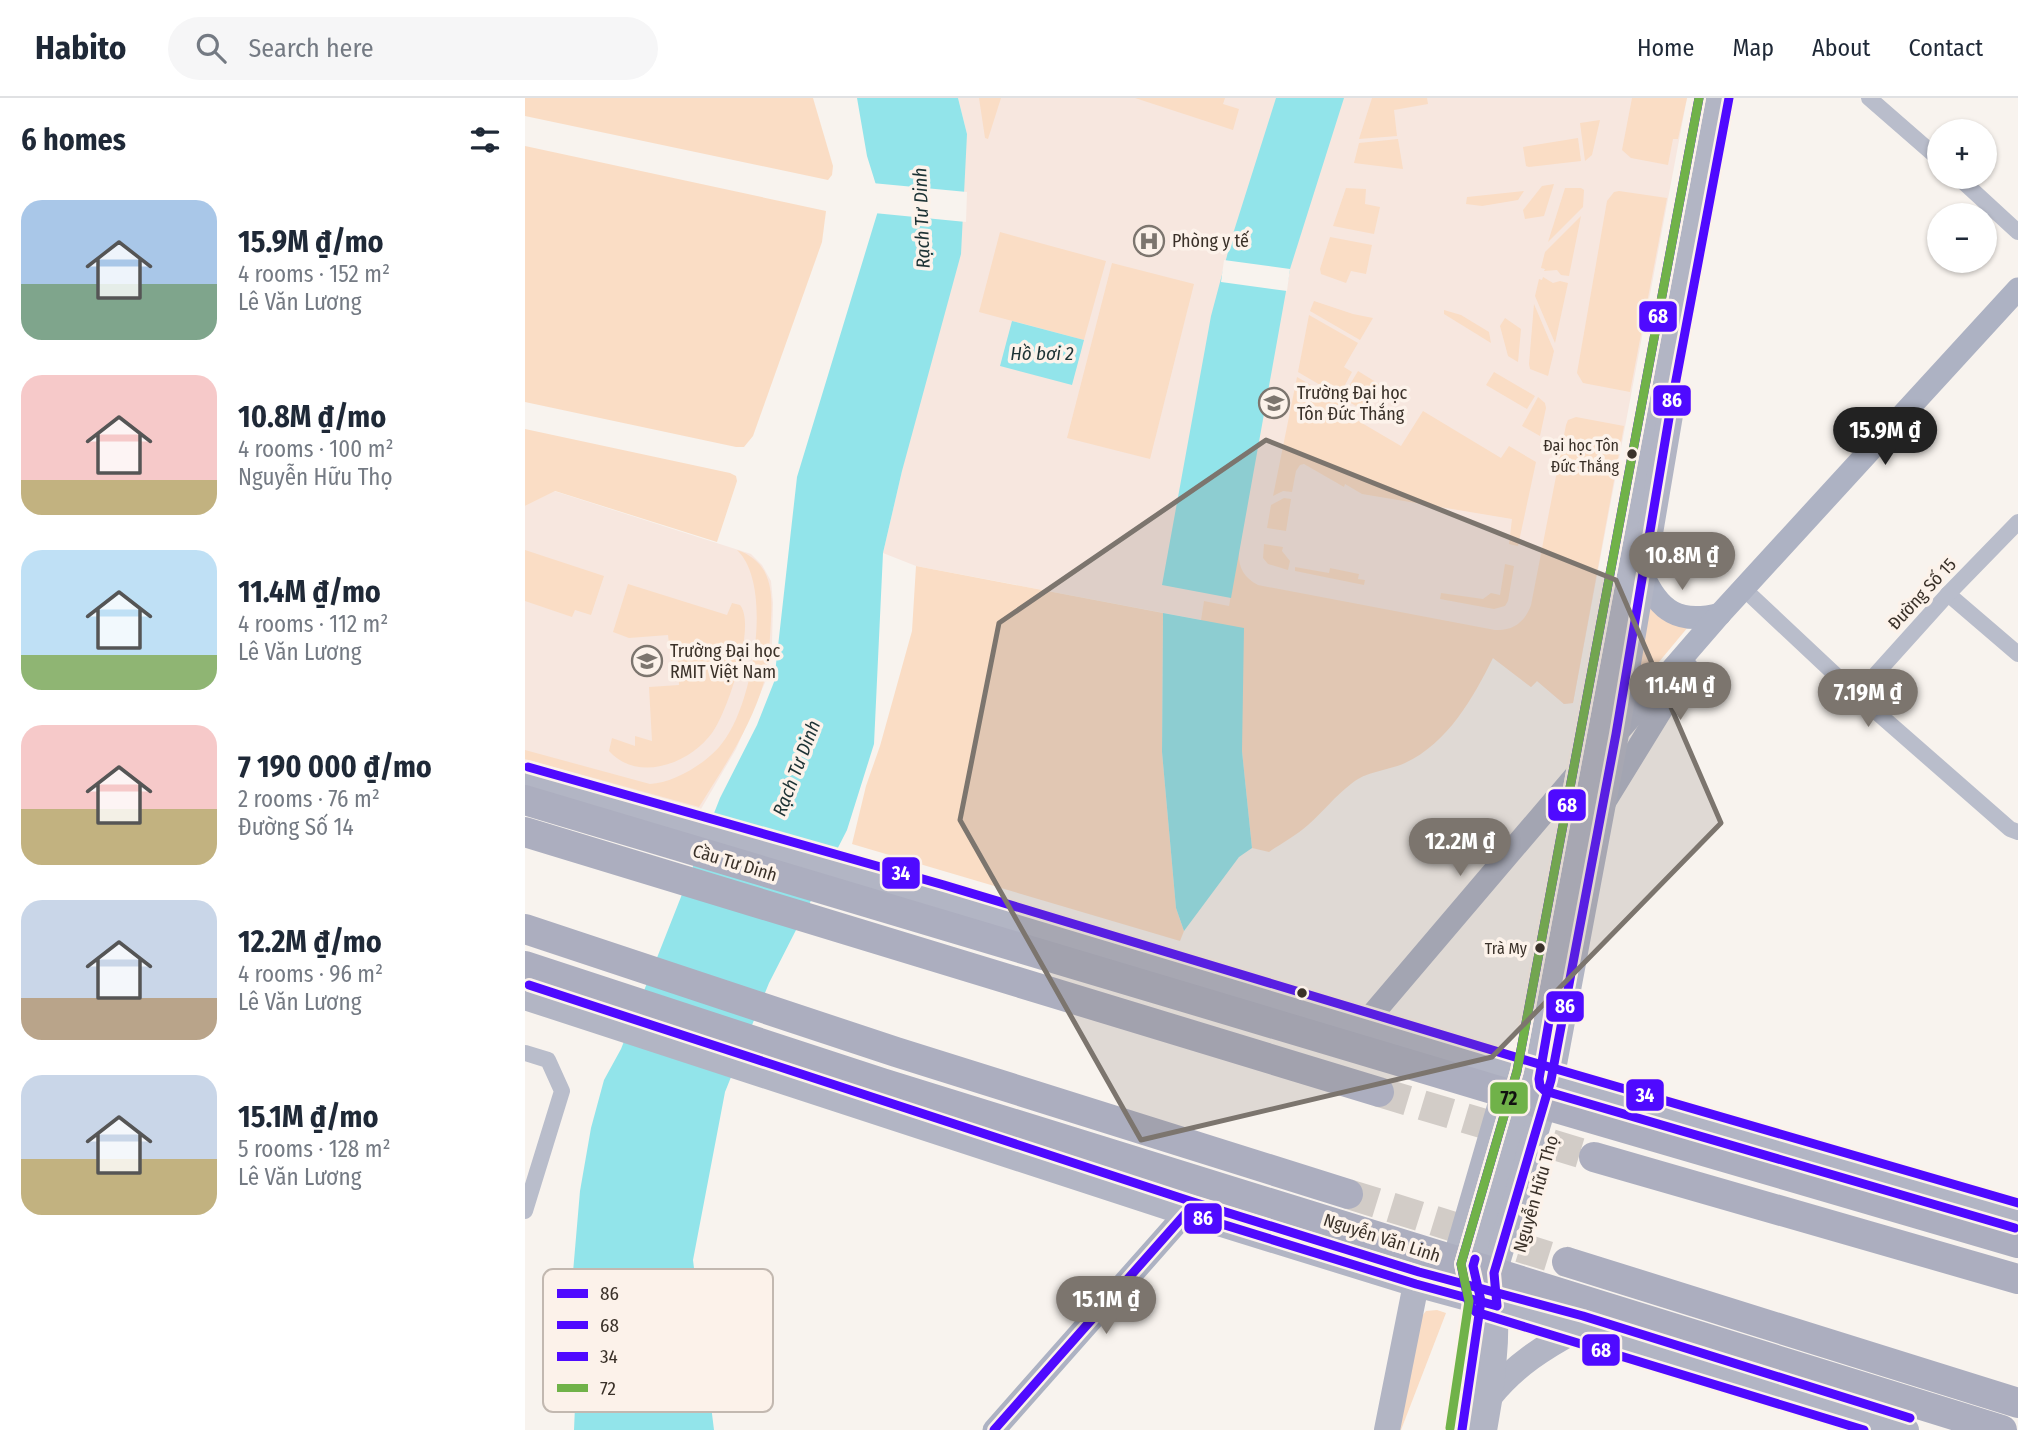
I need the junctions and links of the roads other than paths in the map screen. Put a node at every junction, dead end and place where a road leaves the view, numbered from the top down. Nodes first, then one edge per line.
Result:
1 (1711, 98) edge
2 (1729, 98) edge
3 (1869, 98) edge
4 (1927, 149) edge
5 (1971, 189) edge
6 (2018, 232) edge
7 (2018, 289) edge
8 (2018, 522) edge
9 (1643, 575) junction
10 (1744, 589) junction
11 (1948, 594) junction
12 (1720, 614) junction
13 (2018, 654) edge
14 (1857, 695) junction
15 (1615, 734) junction
16 (1588, 761) junction
17 (534, 792) edge
18 (1602, 805) junction
19 (2018, 832) edge
20 (528, 833) edge
21 (935, 909) junction
22 (525, 929) edge
23 (525, 966) edge
24 (525, 997) edge
25 (1365, 1023) junction
26 (525, 1053) edge
27 (1379, 1092) tunnel mouth
28 (1535, 1093) junction
29 (877, 1096) junction
30 (1594, 1157) tunnel mouth
31 (531, 1175) edge
32 (1348, 1194) tunnel mouth
33 (525, 1212) edge
34 (1186, 1213) junction
35 (2018, 1216) edge
36 (2018, 1244) edge
37 (1567, 1262) tunnel mouth
38 (1483, 1270) junction
39 (2018, 1279) edge
40 (1416, 1284) junction
41 (1489, 1303) junction
42 (1579, 1328) junction
43 (1490, 1396) junction
44 (2018, 1402) edge
45 (994, 1430) edge
46 (1387, 1430) edge
47 (1462, 1430) edge
48 (1484, 1430) edge
49 (1906, 1430) edge
50 (2002, 1430) edge

1 - 16 main road, Nguyễn Hữu Thọ
2 - 9 main road, Nguyễn Hữu Thọ
3 - 4 street
5 - 6 street
7 - 10 street
8 - 11 street, Đường Số 15
9 - 12 street
9 - 15 main road, Nguyễn Hữu Thọ
10 - 12 street
10 - 14 street
11 - 13 street
11 - 14 street, Đường Số 15
12 - 15 street
12 - 18 street
14 - 19 street
15 - 18 main road, Nguyễn Hữu Thọ
16 - 25 street
16 - 28 main road, Nguyễn Hữu Thọ
17 - 21 highway, Cầu Tư Dinh
18 - 28 main road, Nguyễn Hữu Thọ
20 - 27 highway, Cầu Tư Dinh
21 - 25 main road
21 - 28 highway
22 - 32 highway
23 - 29 highway
24 - 29 main road
25 - 28 main road
26 - 31 street
28 - 35 main road
28 - 36 highway
28 - 38 main road, Nguyễn Hữu Thọ
28 - 38 main road, Nguyễn Hữu Thọ
29 - 34 main road, Nguyễn Văn Linh
29 - 38 highway, Nguyễn Văn Linh
30 - 39 highway
31 - 33 street
34 - 40 main road, Nguyễn Văn Linh
34 - 45 street
37 - 44 highway
38 - 40 main road
38 - 41 main road, Nguyễn Hữu Thọ
38 - 41 main road, Nguyễn Hữu Thọ
38 - 50 highway, Nguyễn Văn Linh
40 - 41 main road, Nguyễn Văn Linh
40 - 46 main road
41 - 42 main road, Nguyễn Văn Linh
41 - 43 main road, Nguyễn Hữu Thọ
41 - 47 main road, Nguyễn Hữu Thọ
42 - 43 main road
42 - 49 main road, Nguyễn Văn Linh
43 - 48 main road, Nguyễn Hữu Thọ

